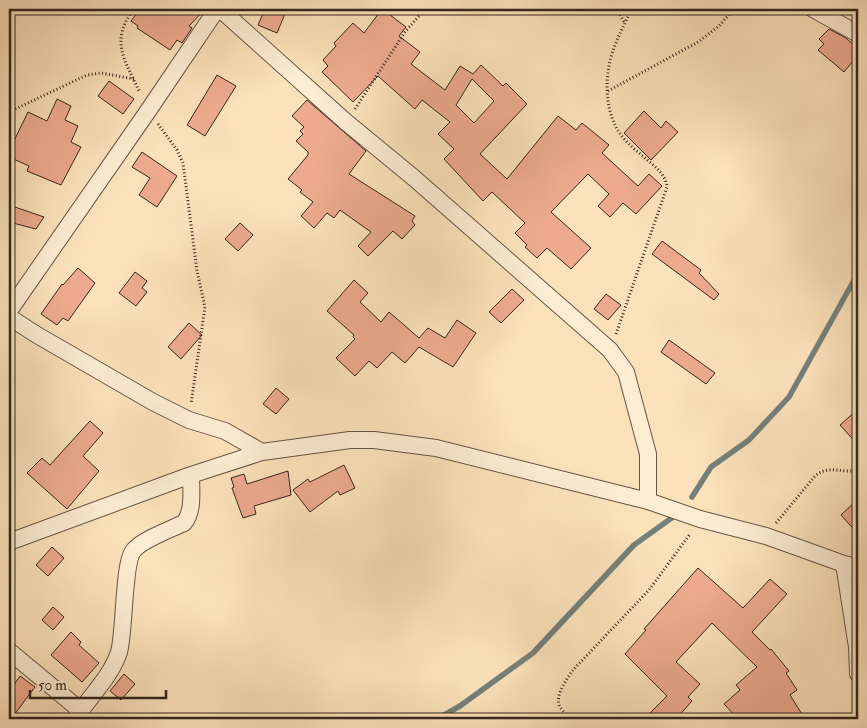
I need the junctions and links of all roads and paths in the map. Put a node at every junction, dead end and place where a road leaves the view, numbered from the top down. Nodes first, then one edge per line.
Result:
1 (134, 9) edge
2 (219, 9) edge
3 (425, 9) edge
4 (616, 9) edge
5 (631, 9) edge
6 (734, 9) edge
7 (813, 9) edge
8 (626, 24) junction
9 (858, 34) edge
10 (134, 79) junction
11 (608, 91) junction
12 (148, 111) junction
13 (9, 112) edge
14 (346, 122) junction
15 (9, 311) edge
16 (9, 317) edge
17 (610, 350) junction
18 (189, 420) junction
19 (262, 452) junction
20 (858, 470) edge
21 (191, 475) junction
22 (648, 501) junction
23 (700, 519) junction
24 (766, 536) junction
25 (9, 542) edge
26 (851, 566) edge
27 (9, 651) edge
28 (858, 674) edge
29 (78, 715) edge
30 (571, 719) edge

1 - 10 path
2 - 12 street
2 - 14 street
3 - 14 path
4 - 8 path
5 - 8 path
6 - 11 path
7 - 9 street
8 - 11 path
10 - 12 path
10 - 13 path
11 - 17 path
12 - 15 street
12 - 18 path
14 - 17 street
16 - 18 street
17 - 22 street
18 - 19 street
19 - 21 street
19 - 22 street
20 - 24 path
21 - 25 street
21 - 29 street
22 - 23 street
23 - 24 street
23 - 30 path
24 - 26 street
26 - 28 street
27 - 29 street

